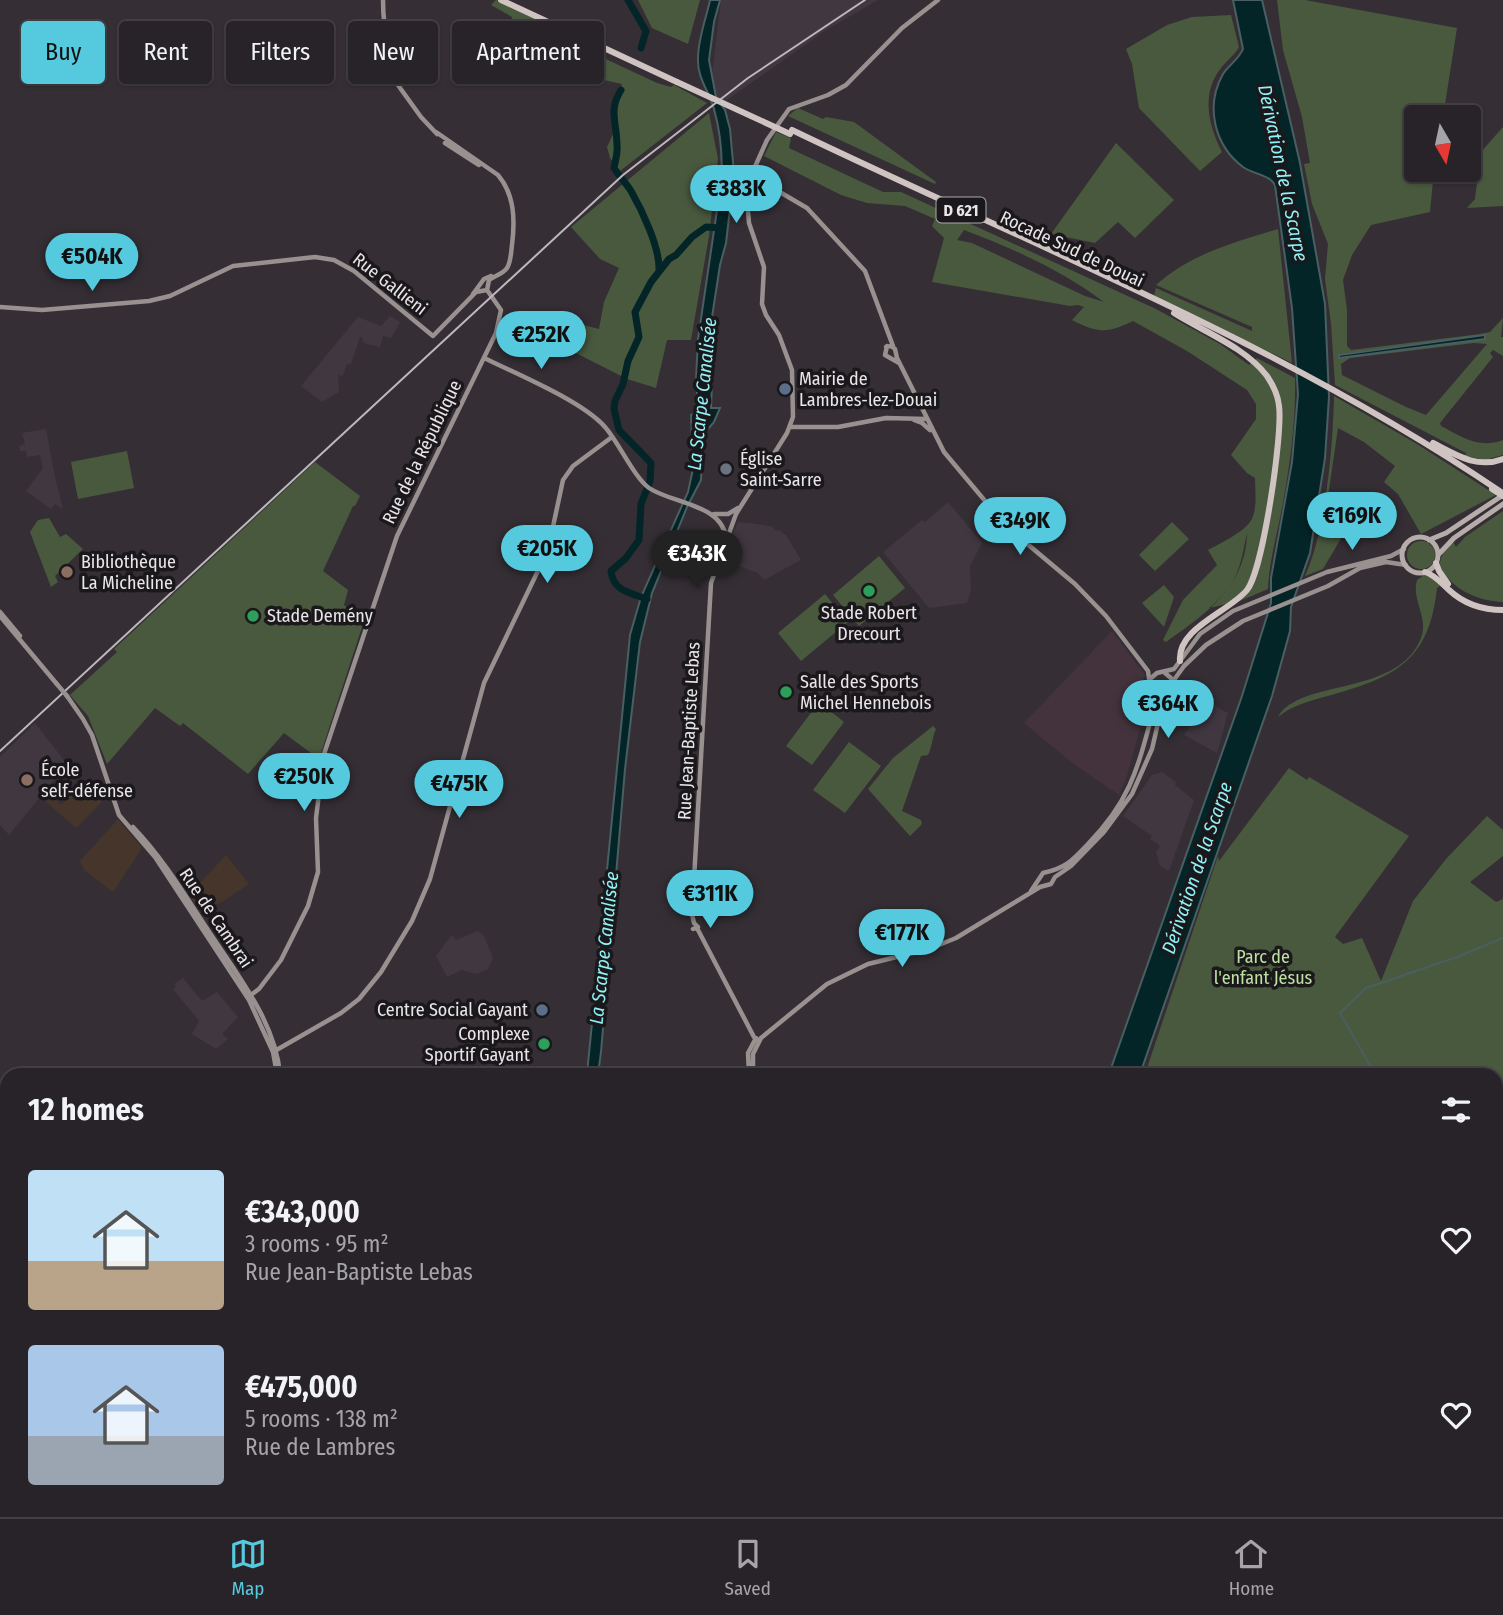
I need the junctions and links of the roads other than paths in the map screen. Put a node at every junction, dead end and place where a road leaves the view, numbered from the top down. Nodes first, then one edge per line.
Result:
1 (383, 0) edge
2 (501, 0) edge
3 (509, 0) edge
4 (938, 0) edge
5 (385, 21) edge
6 (678, 80) junction
7 (398, 84) edge
8 (402, 84) edge
9 (405, 93) junction
10 (750, 180) junction
11 (502, 272) junction
12 (487, 290) junction
13 (471, 297) junction
14 (1152, 300) junction
15 (0, 307) edge
16 (1169, 310) junction
17 (887, 330) junction
18 (886, 347) junction
19 (895, 350) junction
20 (889, 357) junction
21 (484, 358) junction
22 (900, 363) junction
23 (1290, 368) junction
24 (1337, 393) junction
25 (922, 410) junction
26 (926, 419) junction
27 (915, 420) junction
28 (1390, 422) junction
29 (790, 427) junction
30 (933, 434) junction
31 (612, 438) junction
32 (1503, 459) edge
33 (1494, 488) junction
34 (1503, 494) edge
35 (742, 504) junction
36 (1503, 504) edge
37 (710, 513) junction
38 (726, 514) junction
39 (733, 523) junction
40 (722, 525) junction
41 (1429, 540) junction
42 (726, 542) junction
43 (1404, 549) junction
44 (1437, 559) junction
45 (1406, 565) junction
46 (1425, 572) junction
47 (1503, 608) edge
48 (0, 614) edge
49 (1137, 657) junction
50 (1180, 661) junction
51 (1162, 673) junction
52 (1150, 680) junction
53 (1174, 681) junction
54 (1154, 696) junction
55 (1166, 697) junction
56 (1048, 872) junction
57 (1054, 878) junction
58 (1041, 879) junction
59 (1047, 885) junction
60 (1021, 899) junction
61 (249, 996) junction
62 (757, 1040) junction
63 (275, 1051) junction
64 (278, 1068) edge
65 (751, 1068) edge

1 - 5 street
2 - 6 highway, Rocade Sud de Douai / D 621
3 - 6 highway, Rocade Sud de Douai / D 621
4 - 10 street
6 - 14 highway, Rocade Sud de Douai / D 621, bridge
7 - 9 street
8 - 9 street
9 - 11 street
10 - 17 street
10 - 29 street
11 - 12 street
11 - 13 street
12 - 13 street
12 - 21 street, Rue de la République
13 - 15 street, Rue Gallieni
14 - 16 highway, Rocade Sud de Douai / D 621
14 - 23 highway, Rocade Sud de Douai / D 621
16 - 23 highway, Rocade Sud de Douai / D 621
16 - 50 highway
17 - 18 street
17 - 19 street
18 - 19 street
18 - 20 street
19 - 20 street
19 - 22 street
20 - 22 street
21 - 31 street
21 - 61 street, Rue de la République
22 - 25 street
23 - 24 highway, Rocade Sud de Douai / D 621
24 - 28 highway, Rocade Sud de Douai / D 621
24 - 33 highway, Rocade Sud de Douai / D 621
25 - 26 street
25 - 27 street
26 - 27 street
26 - 30 street
27 - 29 street
27 - 30 street
28 - 32 highway
28 - 33 highway, Rocade Sud de Douai / D 621
29 - 35 street, Rue Jean-Baptiste Lebas
30 - 49 street
31 - 37 street
31 - 63 street
33 - 34 highway, Rocade Sud de Douai / D 621, bridge
34 - 41 main road
35 - 38 street
35 - 39 street, Rue Jean-Baptiste Lebas
36 - 44 main road
37 - 38 street
37 - 40 street
38 - 39 street
38 - 40 street
39 - 40 street
39 - 42 street, Rue Jean-Baptiste Lebas
40 - 42 street, Rue Jean-Baptiste Lebas
41 - 43 main road
41 - 44 main road
42 - 62 street, Rue Jean-Baptiste Lebas
43 - 45 main road
43 - 50 street
44 - 46 main road
44 - 47 highway
45 - 46 main road
45 - 53 street
46 - 47 highway
48 - 61 street, Rue de Cambrai, bridge
49 - 51 street
49 - 52 street
50 - 51 street
51 - 52 street
51 - 53 street
52 - 54 street
53 - 55 street
54 - 55 street
54 - 56 street
55 - 57 street
56 - 57 street
56 - 58 street
57 - 59 street
58 - 59 street
58 - 60 street
59 - 60 street
60 - 62 street
61 - 63 street, Rue de Cambrai
62 - 65 street
63 - 64 street, Rue de Cambrai

